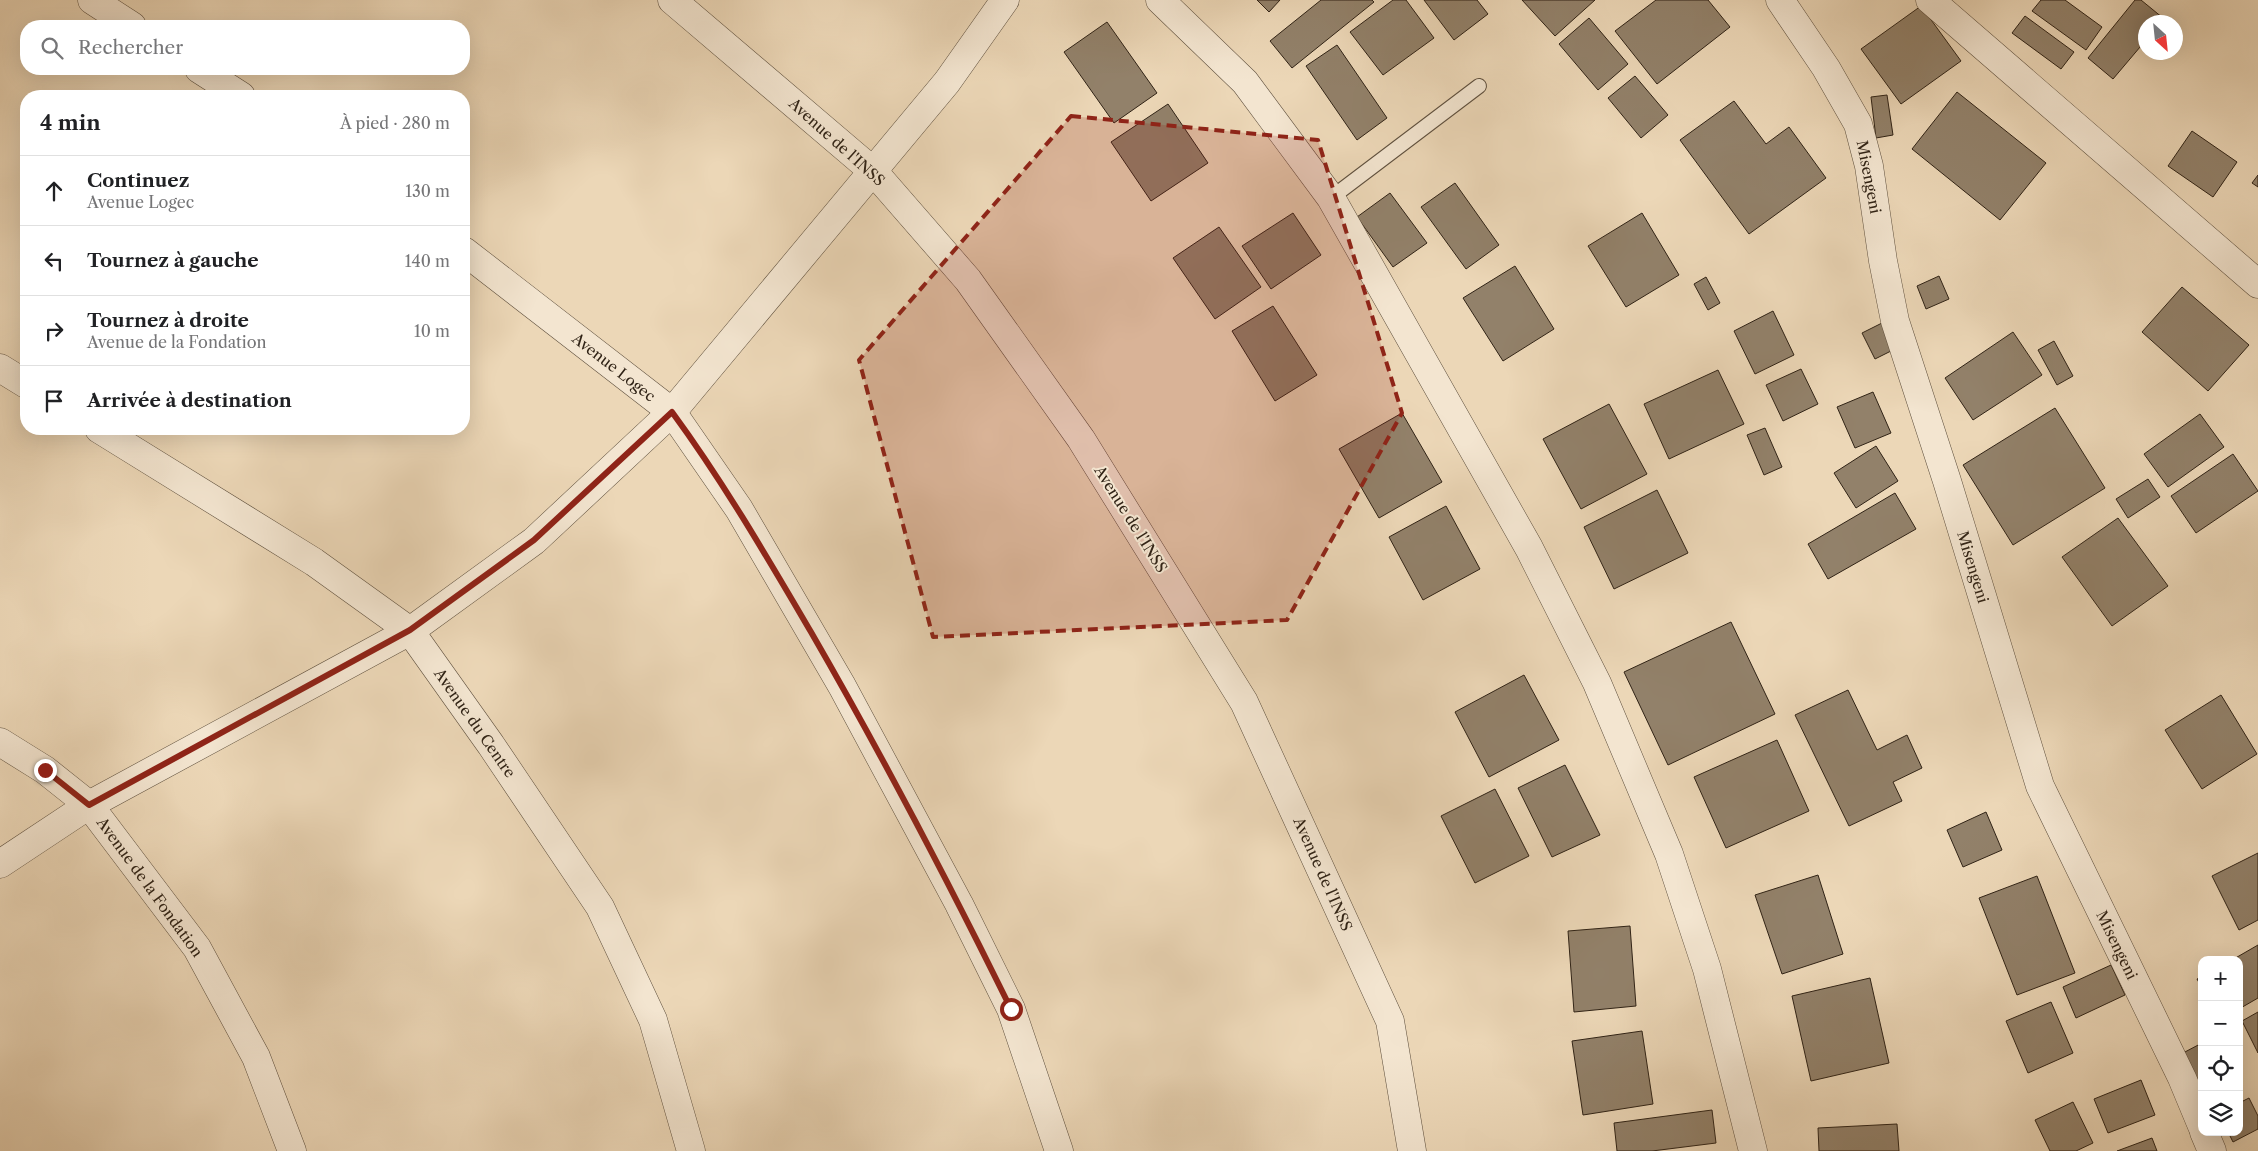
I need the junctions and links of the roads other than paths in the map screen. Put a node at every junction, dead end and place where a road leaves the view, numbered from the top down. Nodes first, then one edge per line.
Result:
1 (92, 0) edge
2 (672, 0) edge
3 (1005, 0) edge
4 (1160, 0) edge
5 (1780, 0) edge
6 (1930, 0) edge
7 (123, 20) edge
8 (208, 75) edge
9 (1479, 86) dead end
10 (232, 90) edge
11 (874, 172) junction
12 (1331, 198) junction
13 (470, 256) edge
14 (2258, 284) edge
15 (0, 368) edge
16 (20, 380) edge
17 (672, 412) junction
18 (109, 435) edge
19 (410, 630) junction
20 (0, 742) edge
21 (89, 805) junction
22 (0, 864) edge
23 (2198, 1116) edge
24 (2206, 1136) edge
25 (292, 1151) edge
26 (691, 1151) edge
27 (1059, 1151) edge
28 (1412, 1151) edge
29 (1753, 1151) edge
30 (2212, 1151) edge

1 - 7 street
2 - 11 street, Avenue de l'INSS
3 - 11 street
4 - 12 street
5 - 23 street, Misengeni
6 - 14 street
8 - 10 street
9 - 12 lane
11 - 17 street
11 - 28 street, Avenue de l'INSS
12 - 29 street
13 - 17 street, Avenue Logec
15 - 16 street
17 - 19 street
17 - 27 street, Avenue Logec
18 - 19 street, Avenue du Centre
19 - 21 street
19 - 26 street, Avenue du Centre
20 - 21 street, Avenue de la Fondation
21 - 22 street
21 - 25 street, Avenue de la Fondation
24 - 30 street

